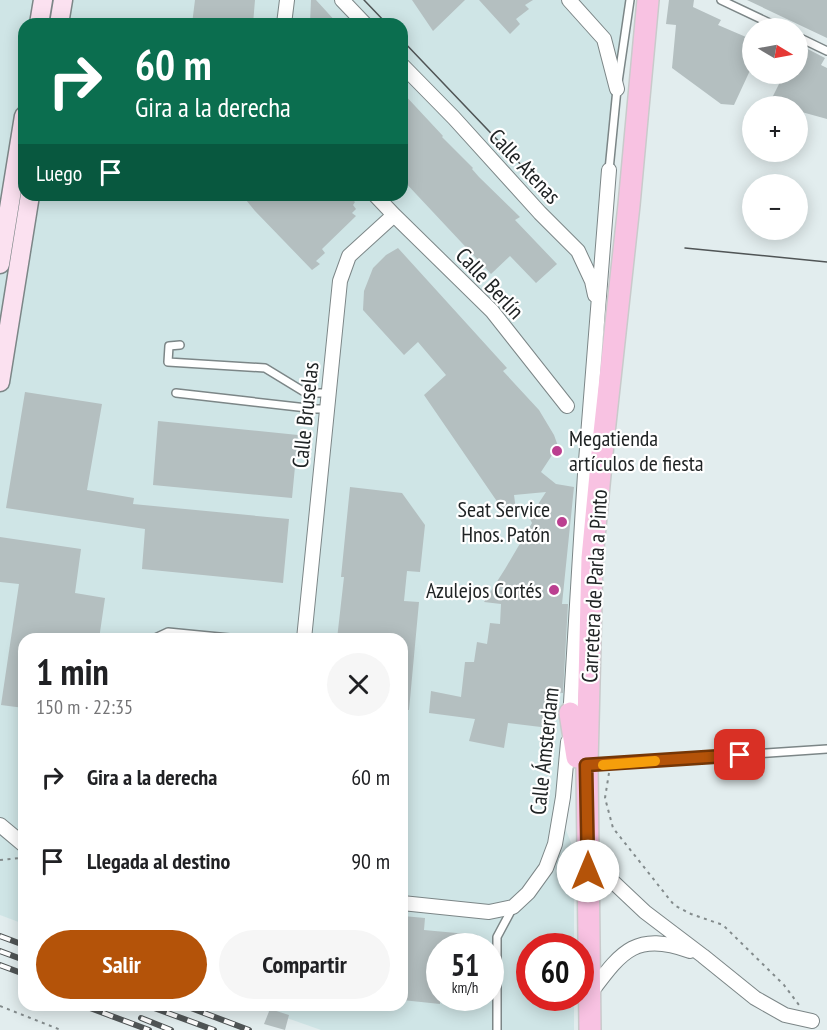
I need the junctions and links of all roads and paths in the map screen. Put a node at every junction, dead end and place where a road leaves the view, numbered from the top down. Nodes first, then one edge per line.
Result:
1 (43, 0) edge
2 (63, 0) edge
3 (287, 0) edge
4 (342, 0) edge
5 (569, 0) edge
6 (630, 0) edge
7 (648, 0) edge
8 (721, 0) edge
9 (40, 18) edge
10 (60, 18) edge
11 (285, 18) edge
12 (359, 18) edge
13 (759, 18) edge
14 (808, 42) edge
15 (827, 51) edge
16 (408, 71) edge
17 (617, 88) junction
18 (18, 153) edge
19 (609, 170) joint
20 (29, 201) edge
21 (381, 201) edge
22 (394, 215) junction
23 (0, 264) edge
24 (598, 307) junction
25 (180, 345) dead end
26 (0, 382) edge
27 (176, 393) dead end
28 (328, 393) junction
29 (567, 406) dead end
30 (327, 409) junction
31 (305, 633) edge
32 (570, 713) junction
33 (827, 749) edge
34 (586, 765) junction
35 (610, 765) junction
36 (0, 825) edge
37 (18, 840) edge
38 (588, 844) junction
39 (18, 858) edge
40 (0, 860) edge
41 (408, 904) edge
42 (513, 907) junction
43 (589, 933) edge
44 (703, 956) junction
45 (594, 989) edge
46 (0, 1006) edge
47 (589, 1011) edge
48 (812, 1021) joint
49 (61, 1030) edge
50 (497, 1030) edge
51 (590, 1030) edge

1 - 9 street
2 - 10 street
3 - 11 street
4 - 12 street
5 - 17 street
6 - 17 lane
7 - 34 main road, Carretera de Parla a Pinto
8 - 13 lane
14 - 15 lane
16 - 24 street, Calle Atenas
17 - 19 lane
18 - 23 street
19 - 24 street, Calle Ámsterdam
20 - 26 street
21 - 22 street, Calle Berlín
22 - 28 street, Calle Bruselas
22 - 29 street, Calle Berlín
24 - 32 street, Calle Ámsterdam
25 - 28 lane
27 - 30 lane
28 - 30 street, Calle Bruselas
30 - 31 street, Calle Bruselas
32 - 38 main road
32 - 42 street, Calle Ámsterdam
33 - 35 lane
34 - 35 lane
34 - 38 main road, Carretera de Parla a Pinto
35 - 48 path
36 - 37 street
38 - 43 main road, Carretera de Parla a Pinto
38 - 44 street
39 - 40 path
41 - 42 street
42 - 50 lane
44 - 45 street
44 - 48 street
46 - 49 path
47 - 51 main road, Carretera de Parla a Pinto

